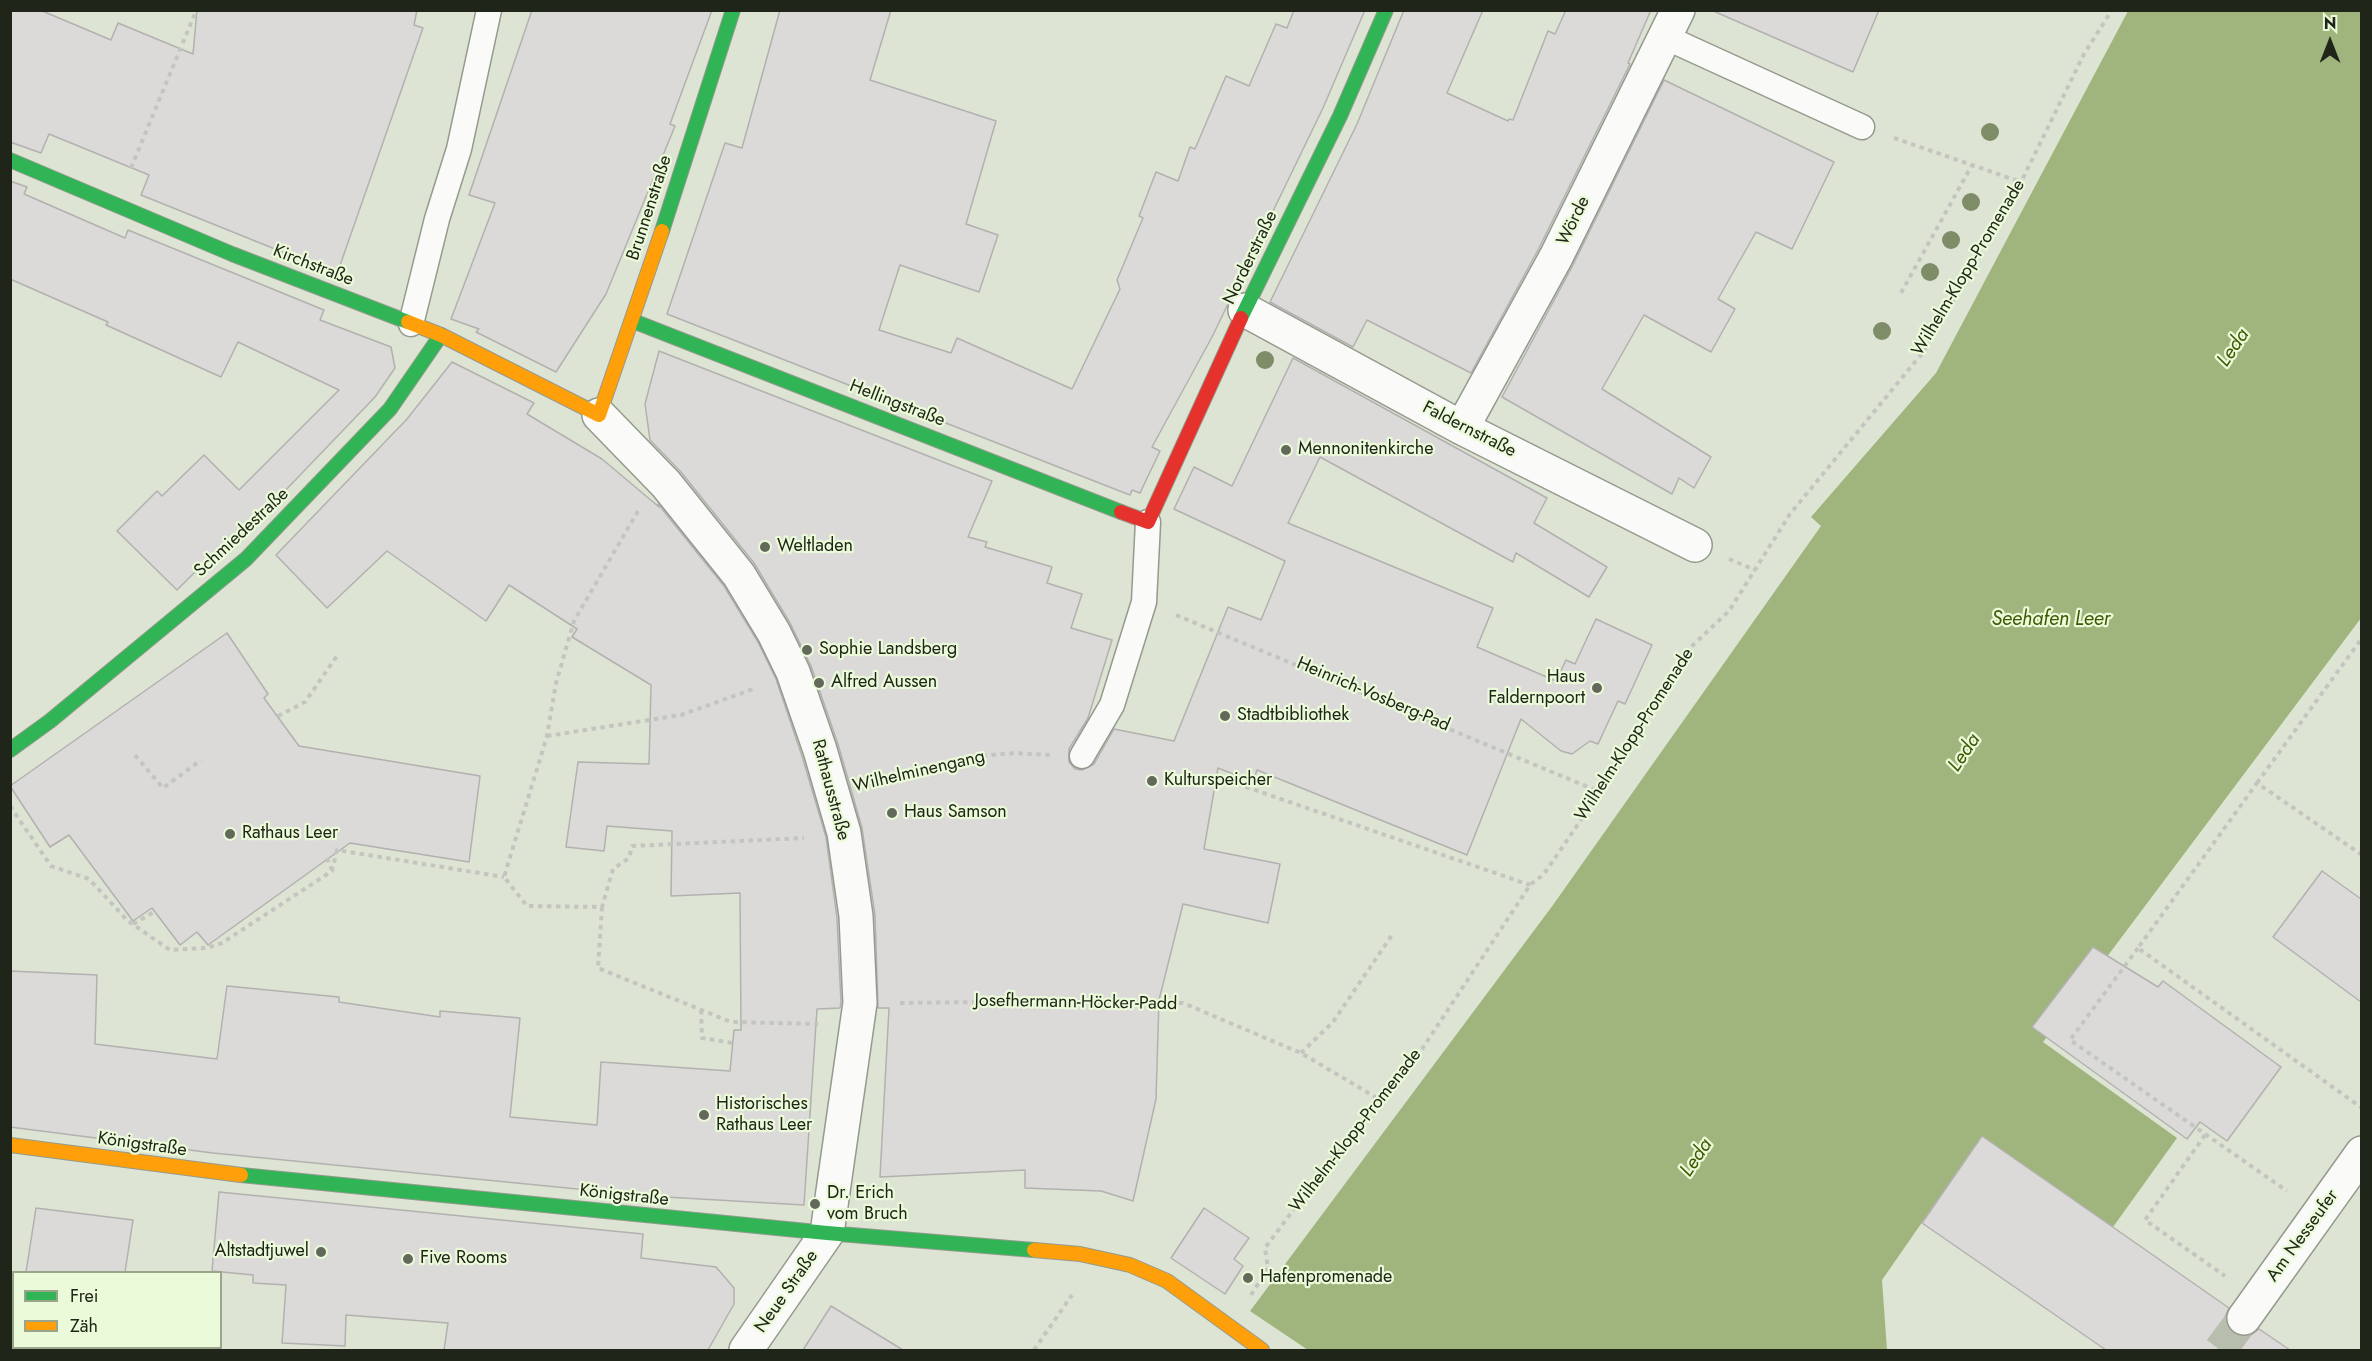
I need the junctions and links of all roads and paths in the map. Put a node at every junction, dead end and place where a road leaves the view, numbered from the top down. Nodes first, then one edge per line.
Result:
1 (489, 10) edge
2 (733, 10) edge
3 (1386, 10) edge
4 (2112, 10) edge
5 (196, 11) edge
6 (1672, 24) edge
7 (1862, 127) joint
8 (10, 160) edge
9 (1972, 165) junction
10 (2021, 182) junction
11 (115, 205) junction
12 (1901, 293) dead end
13 (1245, 310) junction
14 (633, 321) junction
15 (411, 324) junction
16 (441, 335) junction
17 (599, 415) junction
18 (1462, 428) junction
19 (666, 484) junction
20 (1148, 522) junction
21 (1695, 545) dead end
22 (1144, 602) junction
23 (2361, 638) edge
24 (339, 653) dead end
25 (792, 672) junction
26 (278, 716) dead end
27 (547, 736) junction
28 (10, 750) edge
29 (135, 755) dead end
30 (1082, 756) joint
31 (201, 760) dead end
32 (191, 768) junction
33 (195, 774) dead end
34 (1220, 778) dead end
35 (2257, 783) junction
36 (1600, 792) junction
37 (833, 793) junction
38 (10, 806) edge
39 (844, 833) junction
40 (2361, 855) edge
41 (327, 858) dead end
42 (333, 871) junction
43 (504, 876) junction
44 (1530, 885) junction
45 (602, 907) junction
46 (154, 912) dead end
47 (133, 924) junction
48 (1394, 932) dead end
49 (2138, 948) junction
50 (701, 1010) junction
51 (859, 1014) junction
52 (732, 1043) dead end
53 (1301, 1053) junction
54 (1377, 1098) junction
55 (2361, 1108) edge
56 (2205, 1135) junction
57 (10, 1145) edge
58 (2361, 1153) edge
59 (2320, 1214) junction
60 (827, 1233) junction
61 (1268, 1268) dead end
62 (1071, 1295) dead end
63 (2251, 1308) joint
64 (746, 1350) edge
65 (1034, 1350) edge
66 (1262, 1350) edge

1 - 15 lane
2 - 14 street, Brunnenstraße
3 - 13 street, Norderstraße
4 - 10 path, Wilhelm-Klopp-Promenade
5 - 11 path
6 - 7 lane
6 - 18 street, Wörde
7 - 9 path
8 - 11 street, Kirchstraße
9 - 10 path
9 - 12 path
10 - 36 path, Wilhelm-Klopp-Promenade
11 - 15 street, Kirchstraße
13 - 18 street, Faldernstraße
13 - 20 street, Norderstraße
14 - 17 street, Brunnenstraße
14 - 20 street, Hellingstraße
15 - 16 street, Kirchstraße
16 - 17 street, Kirchstraße
16 - 28 street, Schmiedestraße
17 - 19 street, Rathausstraße
18 - 21 street, Faldernstraße
19 - 25 street, Rathausstraße
19 - 27 path
20 - 22 lane
22 - 30 lane
22 - 36 path, Heinrich-Vosberg-Pad
23 - 35 path
24 - 26 path
25 - 27 path
25 - 37 street, Rathausstraße
27 - 43 path
29 - 32 path
30 - 37 path, Wilhelminengang
31 - 32 path
32 - 33 path
34 - 44 path
35 - 40 path
35 - 49 path
36 - 44 path, Wilhelm-Klopp-Promenade
37 - 39 street, Rathausstraße
38 - 47 path
39 - 45 path
39 - 51 street, Rathausstraße
41 - 42 path
42 - 43 path
42 - 47 path
43 - 45 path
44 - 54 path, Wilhelm-Klopp-Promenade
45 - 50 path, Josefhermann-Höcker-Padd
46 - 47 path
48 - 53 path
49 - 55 path
49 - 56 path
50 - 51 path, Josefhermann-Höcker-Padd
50 - 52 path
51 - 53 path, Josefhermann-Höcker-Padd
51 - 60 street, Rathausstraße
53 - 54 path, Josefhermann-Höcker-Padd
54 - 61 path, Wilhelm-Klopp-Promenade
56 - 59 path
56 - 63 path
57 - 60 street, Königstraße
58 - 59 street, Am Nesseufer
59 - 63 street, Am Nesseufer
60 - 64 street, Neue Straße
60 - 66 street, Königstraße
62 - 65 path

